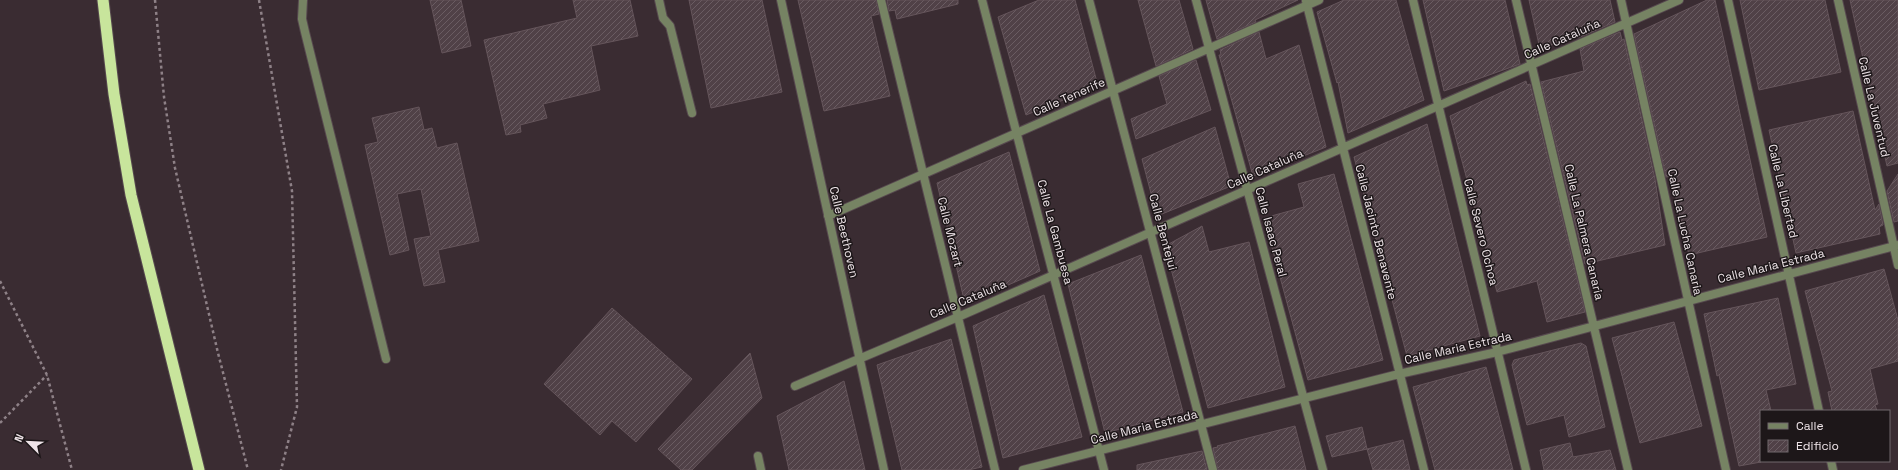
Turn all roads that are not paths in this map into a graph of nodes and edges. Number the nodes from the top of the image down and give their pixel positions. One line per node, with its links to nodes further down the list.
1 (103, 0): 46 (highway)
2 (303, 0): 38 (street)
3 (659, 0): 22 (street)
4 (780, 0): 27 (street, Calle Beethoven)
5 (881, 0): 25 (street, Calle Mozart)
6 (982, 0): 23 (street, Calle La Gambuesa)
7 (1089, 0): 20 (street, Calle Bentejui)
8 (1196, 0): 18 (street, Calle Isaac Peral)
9 (1319, 0): 16 (street, Calle Tenerife)
10 (1413, 0): 21 (street, Calle Severo Ochoa)
11 (1516, 0): 19 (street, Calle La Palmera Canaria)
12 (1621, 0): 17 (street, Calle La Lucha Canaria)
13 (1678, 0): 17 (street, Calle Cataluña)
14 (1728, 0): 31 (street, Calle La Libertad)
15 (1838, 0): 29 (street, Calle La Juventud)
16 (1306, 3): 18 (street, Calle Tenerife); 24 (street, Calle Jacinto Benavente)
17 (1626, 23): 19 (street, Calle Cataluña); 33 (street, Calle La Lucha Canaria)
18 (1209, 48): 20 (street, Calle Tenerife); 26 (street, Calle Isaac Peral)
19 (1531, 65): 21 (street, Calle Cataluña); 35 (street, Calle La Palmera Canaria)
20 (1113, 91): 23 (street, Calle Tenerife); 28 (street, Calle Bentejui)
21 (1438, 106): 24 (street, Calle Cataluña); 36 (street, Calle Severo Ochoa)
22 (692, 113)
23 (1016, 133): 25 (street, Calle Tenerife); 32 (street, Calle La Gambuesa)
24 (1343, 148): 26 (street, Calle Cataluña); 39 (street, Calle Jacinto Benavente)
25 (923, 174): 27 (street, Calle Tenerife); 34 (street, Calle Mozart)
26 (1247, 190): 28 (street, Calle Cataluña); 41 (street, Calle Isaac Peral)
27 (828, 216): 37 (street, Calle Beethoven)
28 (1150, 232): 32 (street, Calle Cataluña); 43 (street, Calle Bentejui)
29 (1896, 246): 30 (street, Calle La Juventud); 31 (street, Calle Maria Estrada)
30 (1898, 265)
31 (1789, 274): 33 (street, Calle Maria Estrada); 42 (street, Calle La Libertad)
32 (1054, 275): 34 (street, Calle Cataluña); 44 (street, Calle La Gambuesa)
33 (1688, 300): 35 (street, Calle Maria Estrada); 57 (street, Calle La Lucha Canaria)
34 (958, 317): 37 (street, Calle Cataluña); 49 (street, Calle Mozart)
35 (1594, 326): 36 (street, Calle Maria Estrada); 56 (street, Calle La Palmera Canaria)
36 (1497, 352): 39 (street, Calle Maria Estrada); 55 (street, Calle Severo Ochoa)
37 (860, 357): 40 (street, Calle Cataluña); 48 (street, Calle Beethoven)
38 (386, 359)
39 (1399, 374): 41 (street, Calle Maria Estrada); 54 (street, Calle Jacinto Benavente)
40 (795, 386)
41 (1304, 399): 43 (street, Calle Maria Estrada); 53 (street, Calle Isaac Peral)
42 (1819, 410)
43 (1201, 425): 44 (street, Calle Maria Estrada); 52 (street, Calle Bentejui)
44 (1099, 450): 50 (street, Calle Maria Estrada); 51 (street, Calle La Gambuesa)
45 (758, 456): 47 (street)
46 (199, 470)
47 (761, 470)
48 (884, 470)
49 (995, 470)
50 (1023, 470)
51 (1104, 470)
52 (1213, 470)
53 (1323, 470)
54 (1424, 470)
55 (1526, 470)
56 (1628, 470)
57 (1726, 470)

